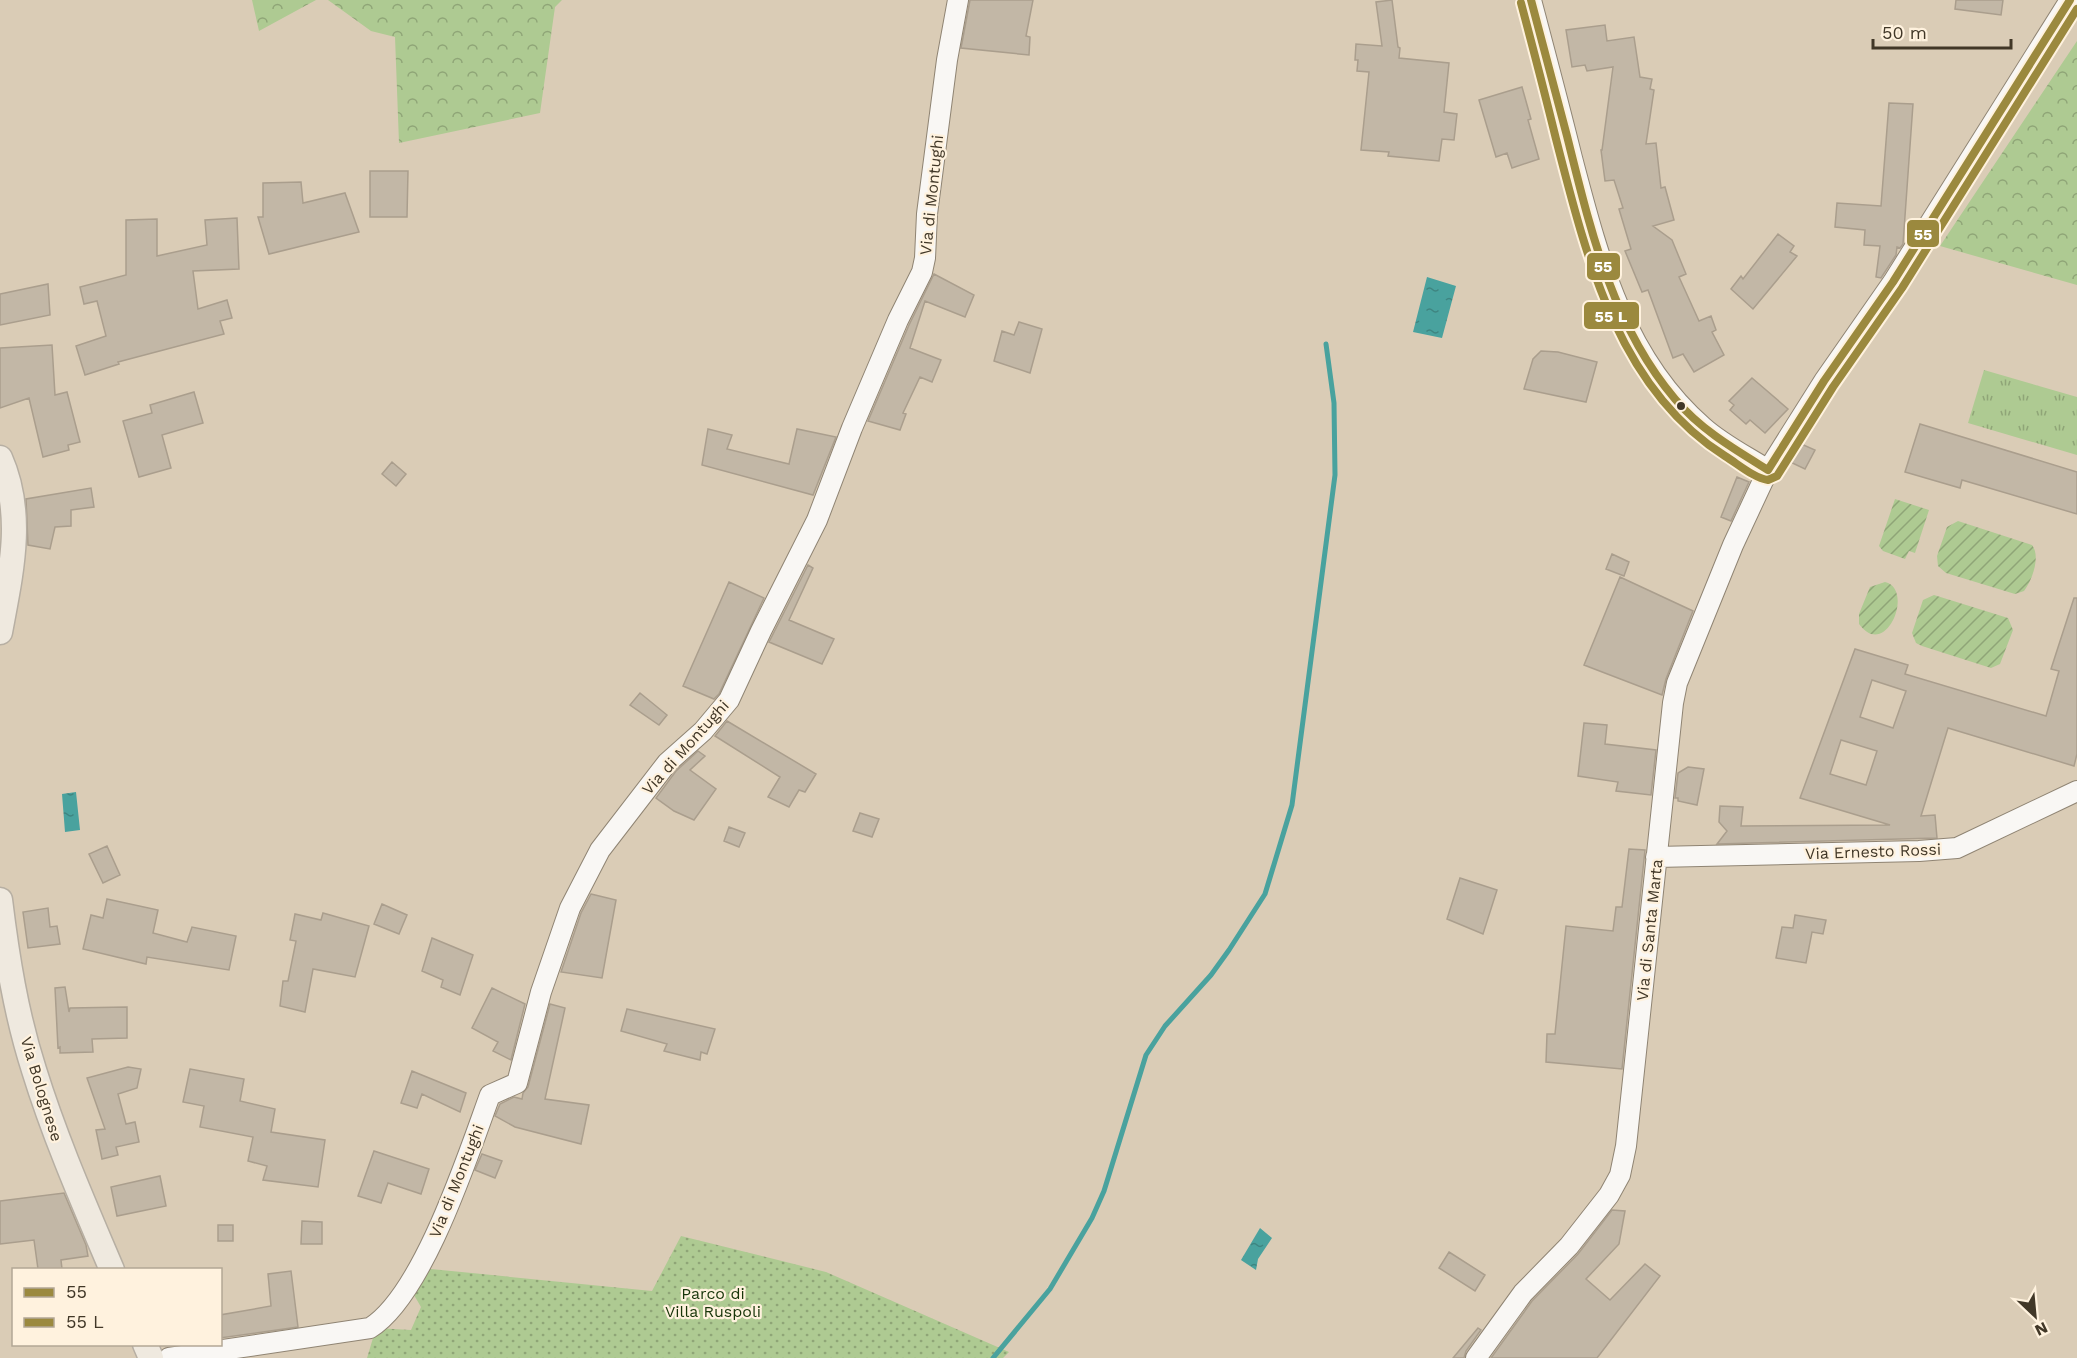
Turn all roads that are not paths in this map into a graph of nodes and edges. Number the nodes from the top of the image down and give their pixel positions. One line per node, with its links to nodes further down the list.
1 (958, 0): 11 (street, Via di Montughi)
2 (1531, 0): 5 (street)
3 (2070, 0): 5 (street, Via di Santa Marta)
4 (0, 458): 6 (main road)
5 (1768, 470): 8 (street, Via di Santa Marta)
6 (0, 632)
7 (2077, 791): 8 (street, Via Ernesto Rossi)
8 (1656, 857): 12 (street, Via di Santa Marta)
9 (0, 900): 10 (main road, Via Bolognese)
10 (112, 1268)
11 (169, 1358)
12 (1476, 1358)

